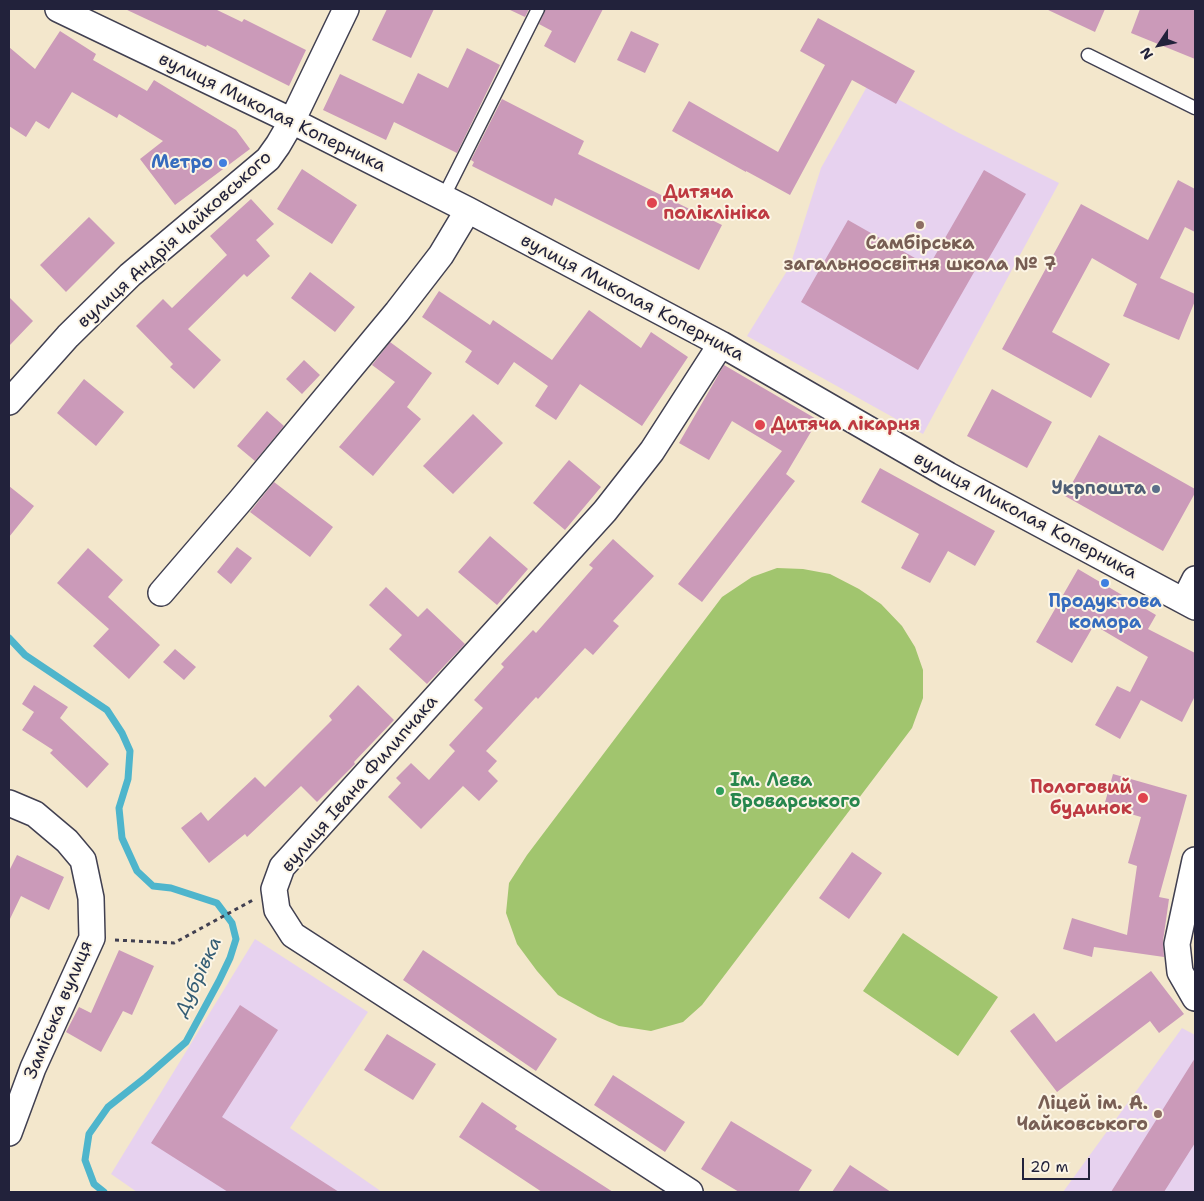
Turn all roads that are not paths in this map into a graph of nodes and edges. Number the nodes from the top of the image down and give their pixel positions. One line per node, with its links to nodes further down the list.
1 (58, 9): 6 (street, вулиця Миколая Коперника)
2 (346, 9): 6 (street, вулиця Андрія Чайковського)
3 (538, 9): 7 (lane)
4 (1088, 55): 5 (lane)
5 (1195, 108)
6 (292, 121): 7 (street, вулиця Миколая Коперника); 10 (street, вулиця Андрія Чайковського)
7 (443, 198): 8 (street, вулиця Миколая Коперника)
8 (468, 210): 9 (street, вулиця Миколая Коперника); 12 (street)
9 (721, 344): 13 (street, вулиця Миколая Коперника); 18 (street, вулиця Івана Филипчака)
10 (9, 402)
11 (1195, 579): 13 (street)
12 (161, 593)
13 (1189, 604)
14 (9, 803): 17 (street, Заміська вулиця)
15 (1195, 860): 16 (street)
16 (1195, 998)
17 (9, 1133)
18 (690, 1192)

